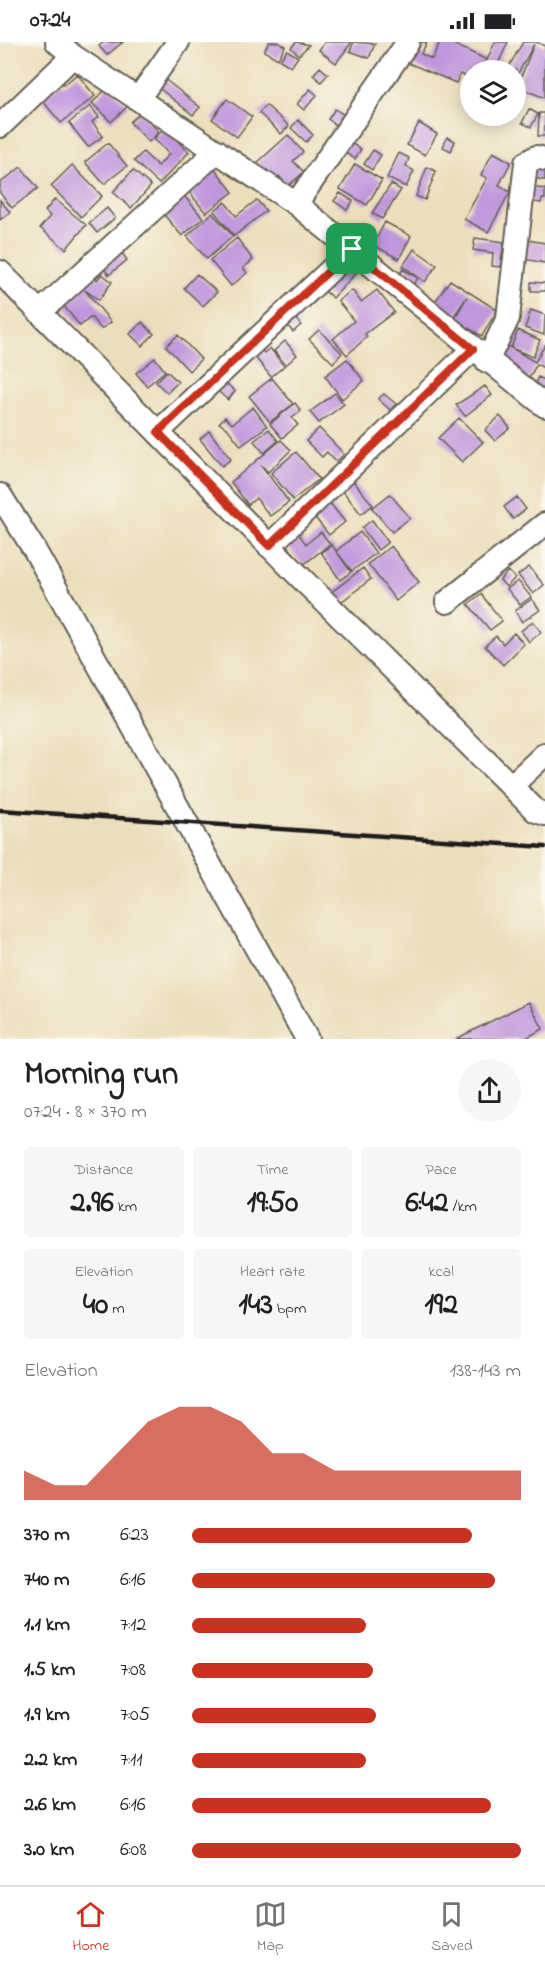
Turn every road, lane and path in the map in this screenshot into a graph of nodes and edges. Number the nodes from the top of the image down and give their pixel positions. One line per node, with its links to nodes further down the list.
1 (177, 42): 4 (street)
2 (408, 42): 8 (street)
3 (65, 49): 4 (street); 5 (street)
4 (138, 99): 6 (street)
5 (0, 126)
6 (217, 151): 8 (street); 11 (street)
7 (545, 159): 12 (street)
8 (297, 204): 9 (street)
9 (352, 249): 12 (street); 14 (street)
10 (0, 272): 11 (street)
11 (40, 312): 14 (street)
12 (480, 355): 13 (street); 17 (street)
13 (545, 406)
14 (158, 432): 17 (street)
15 (0, 495): 22 (street)
16 (545, 524): 18 (street)
17 (269, 546): 20 (street)
18 (447, 602)
19 (545, 754): 20 (street)
20 (511, 786): 21 (street)
21 (545, 814)
22 (307, 1039)

